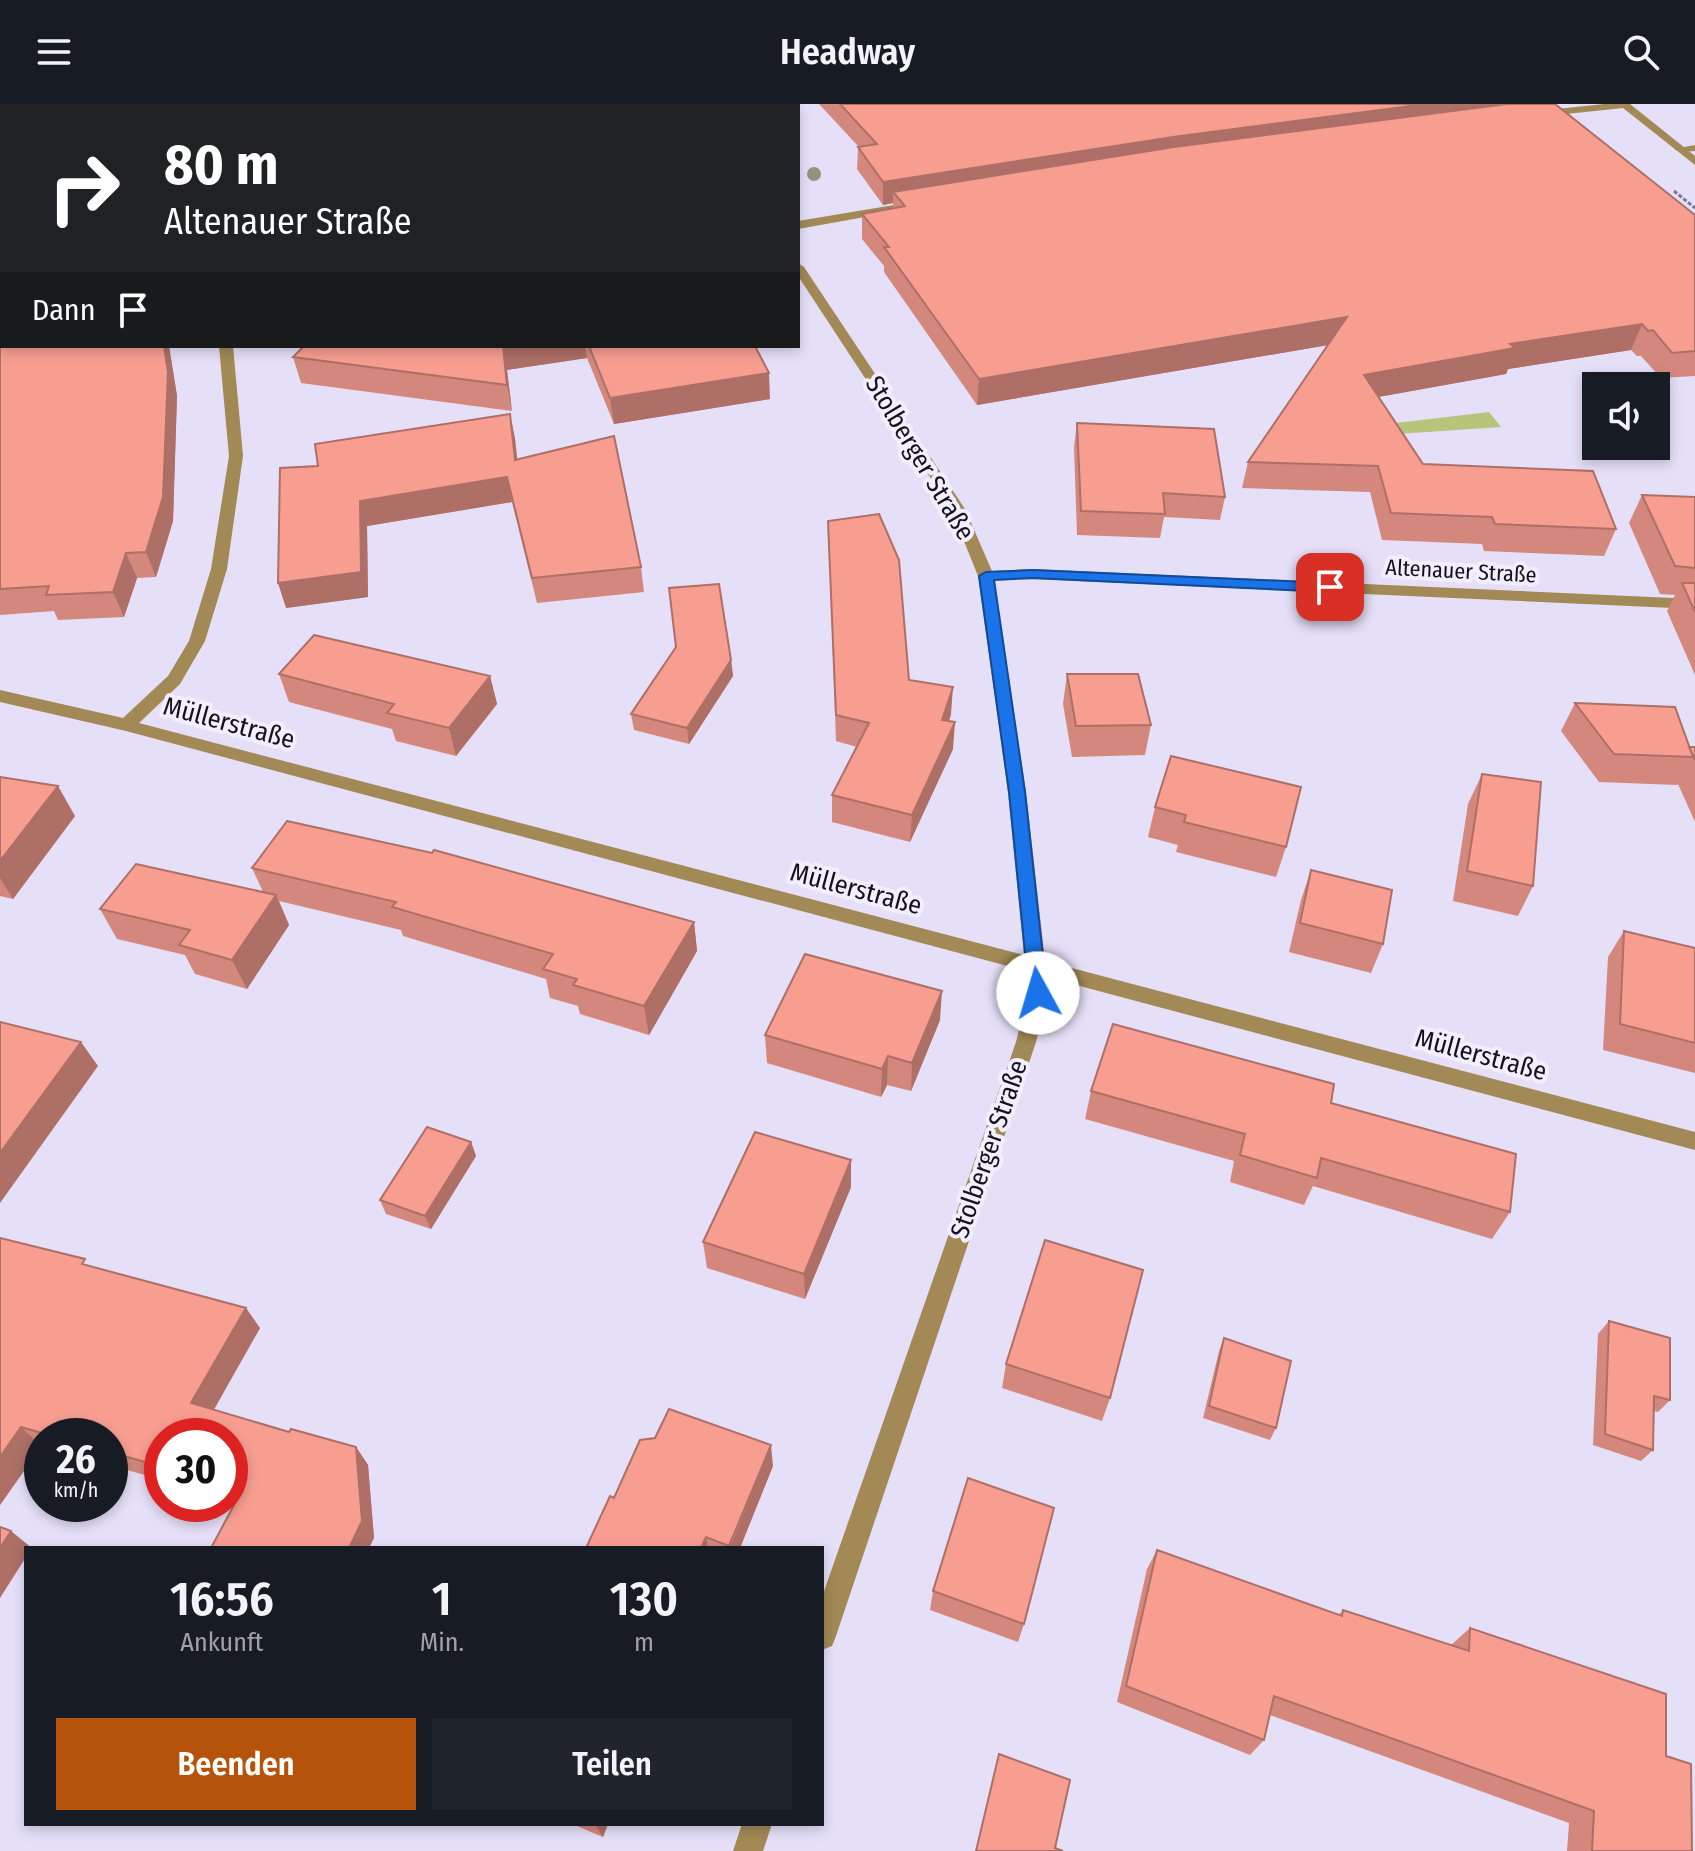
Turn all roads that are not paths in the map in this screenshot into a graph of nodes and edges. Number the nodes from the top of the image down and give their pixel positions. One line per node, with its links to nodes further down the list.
1 (1625, 104): 2 (street); 4 (street)
2 (1518, 117)
3 (1695, 148): 4 (street)
4 (1680, 149): 5 (street)
5 (1695, 162)
6 (918, 205): 7 (street)
7 (800, 225)
8 (800, 270): 10 (street, Stolberger Straße)
9 (226, 348): 13 (street)
10 (986, 576): 11 (street, Altenauer Straße); 14 (street, Stolberger Straße)
11 (1695, 604)
12 (0, 696): 13 (street, Müllerstraße)
13 (126, 725): 14 (street, Müllerstraße)
14 (1035, 967): 15 (street, Müllerstraße); 16 (street, Stolberger Straße)
15 (1695, 1141)
16 (824, 1630)
17 (756, 1826): 18 (street)
18 (748, 1851)

